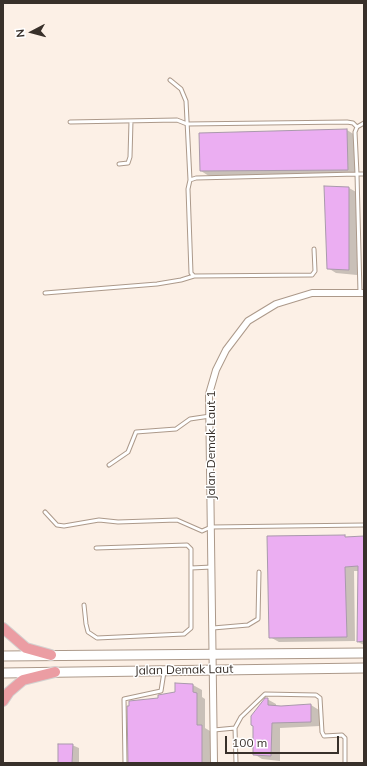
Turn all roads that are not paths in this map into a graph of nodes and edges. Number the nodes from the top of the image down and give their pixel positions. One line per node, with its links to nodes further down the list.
1 (170, 80): 5 (lane)
2 (131, 121): 3 (lane); 5 (lane); 7 (lane)
3 (70, 122)
4 (364, 123): 6 (lane)
5 (187, 124): 6 (lane); 10 (lane)
6 (357, 127): 8 (lane)
7 (119, 164)
8 (357, 174): 9 (lane); 10 (lane); 12 (lane)
9 (364, 174)
10 (190, 180): 13 (lane)
11 (314, 249): 13 (lane)
12 (362, 272): 15 (lane)
13 (194, 276): 14 (lane)
14 (45, 293)
15 (362, 293): 16 (street, Jalan Demak Laut 1)
16 (210, 416): 17 (lane); 20 (street, Jalan Demak Laut 1)
17 (109, 465)
18 (46, 512): 20 (lane)
19 (364, 525): 20 (lane)
20 (211, 527): 22 (street, Jalan Demak Laut 1)
21 (96, 548): 23 (lane)
22 (212, 567): 23 (lane); 27 (street, Jalan Demak Laut 1)
23 (191, 568): 25 (lane)
24 (259, 572): 27 (lane)
25 (84, 605)
26 (3, 628): 30 (main road)
27 (213, 628): 29 (street, Jalan Demak Laut 1)
28 (364, 653): 29 (main road, Jalan Demak Laut)
29 (213, 654): 30 (main road, Jalan Demak Laut); 33 (street, Jalan Demak Laut 1)
30 (51, 655): 31 (main road, Jalan Demak Laut)
31 (3, 656)
32 (364, 668): 33 (main road, Jalan Demak Laut)
33 (213, 670): 34 (main road, Jalan Demak Laut); 39 (street, Jalan Demak Laut 1)
34 (164, 671): 35 (main road, Jalan Demak Laut); 40 (lane)
35 (55, 672): 36 (main road, Jalan Demak Laut); 37 (main road)
36 (3, 673)
37 (3, 701)
38 (235, 728): 39 (lane); 42 (lane); 43 (lane)
39 (214, 730): 41 (street, Jalan Demak Laut 1)
40 (125, 763)
41 (214, 763)
42 (236, 763)
43 (345, 763)

